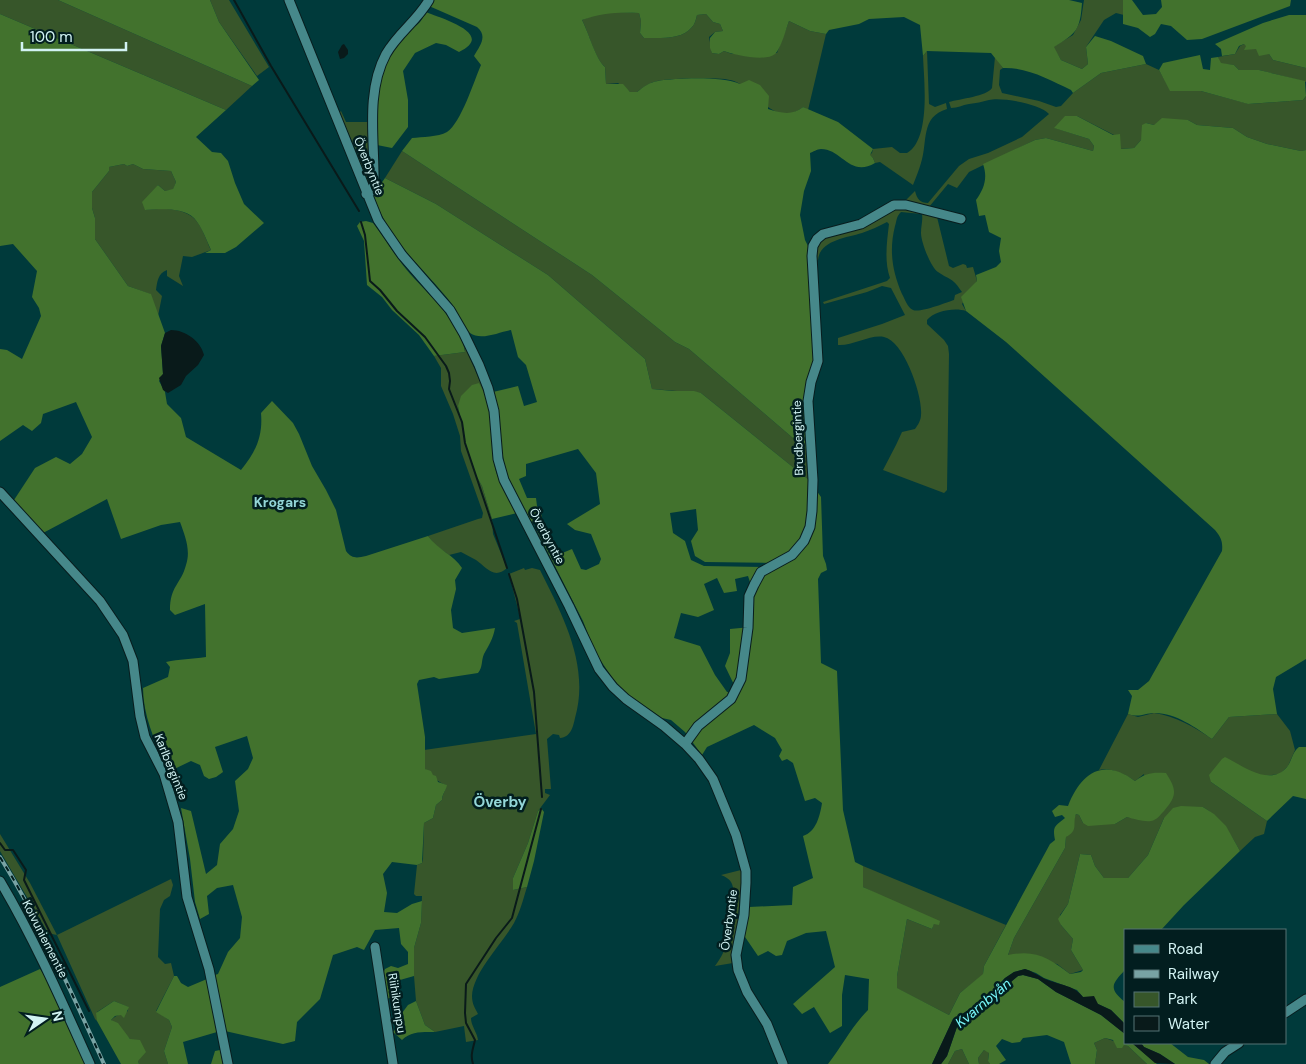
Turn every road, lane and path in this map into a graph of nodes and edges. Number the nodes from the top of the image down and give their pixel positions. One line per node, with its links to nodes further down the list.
1 (289, 0): 3 (street, Överbyntie)
2 (429, 0): 3 (street)
3 (366, 194): 6 (street, Överbyntie)
4 (961, 219): 6 (street, Brudbergintie)
5 (0, 492): 13 (street, Karlbergintie)
6 (685, 744): 15 (street, Överbyntie)
7 (0, 881): 12 (street, Koivuniementie)
8 (375, 946): 14 (street, Riihikumpu)
9 (1306, 999): 10 (street)
10 (1286, 1012)
11 (1237, 1044): 16 (street)
12 (90, 1064)
13 (228, 1064)
14 (393, 1064)
15 (783, 1064)
16 (1215, 1064)

